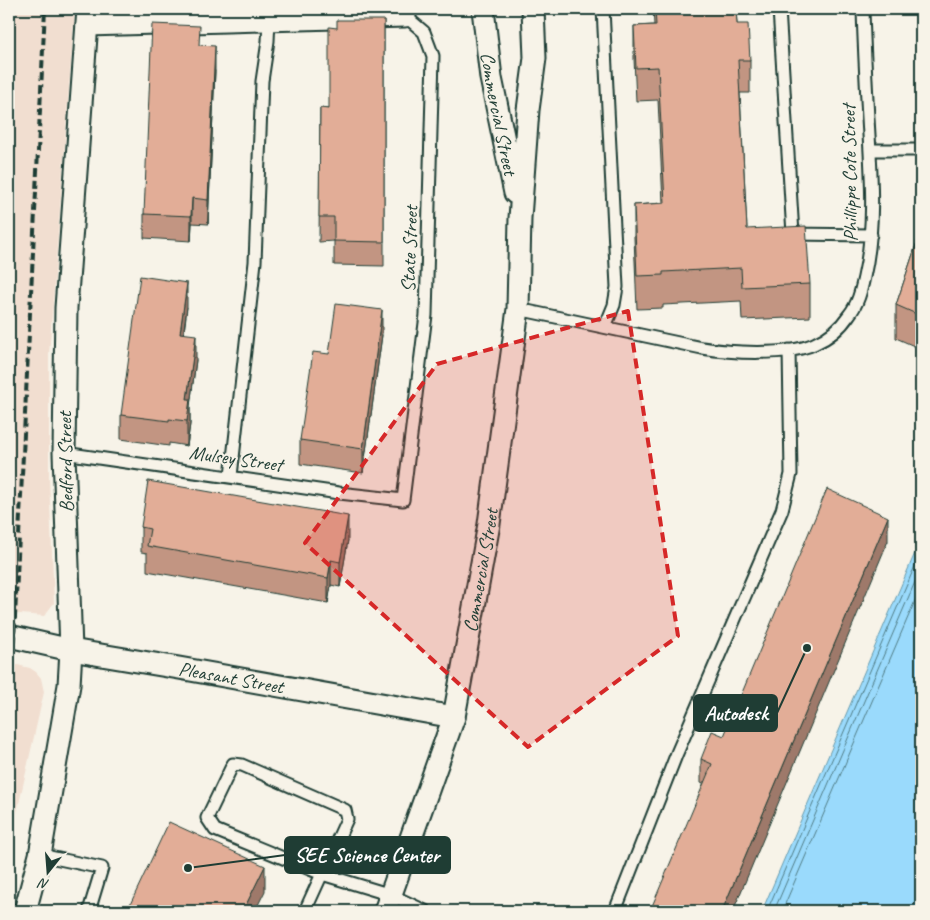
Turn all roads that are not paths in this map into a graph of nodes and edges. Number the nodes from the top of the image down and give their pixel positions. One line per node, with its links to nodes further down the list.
1 (483, 9): 11 (street, Commercial Street)
2 (533, 9): 11 (street, Commercial Street)
3 (603, 9): 14 (lane)
4 (779, 9): 12 (lane)
5 (863, 9): 9 (lane, Phillippe Cote Street)
6 (405, 12): 8 (street); 18 (lane, State Street)
7 (87, 17): 8 (street); 16 (street, Bedford Street)
8 (269, 20): 17 (lane)
9 (870, 150): 10 (lane); 12 (lane, Phillippe Cote Street)
10 (921, 150)
11 (520, 218): 13 (street, Commercial Street)
12 (871, 235): 15 (lane, Phillippe Cote Street)
13 (518, 309): 14 (lane, Phillippe Cote Street); 21 (street, Commercial Street)
14 (605, 327): 15 (lane, Phillippe Cote Street)
15 (789, 350): 29 (lane)
16 (64, 452): 17 (lane, Mulsey Street); 20 (street, Bedford Street)
17 (231, 476): 18 (lane, Mulsey Street)
18 (403, 500)
19 (9, 636): 20 (street, Pleasant Street)
20 (71, 650): 21 (street, Pleasant Street); 22 (street, Bedford Street)
21 (454, 717): 24 (street, Commercial Street)
22 (40, 855): 25 (street, Bedford Street); 26 (lane)
23 (322, 874): 23 (lane); 24 (lane); 27 (lane)
24 (388, 903): 28 (lane)
25 (25, 911)
26 (89, 911)
27 (305, 911)
28 (425, 911)
29 (615, 911)

